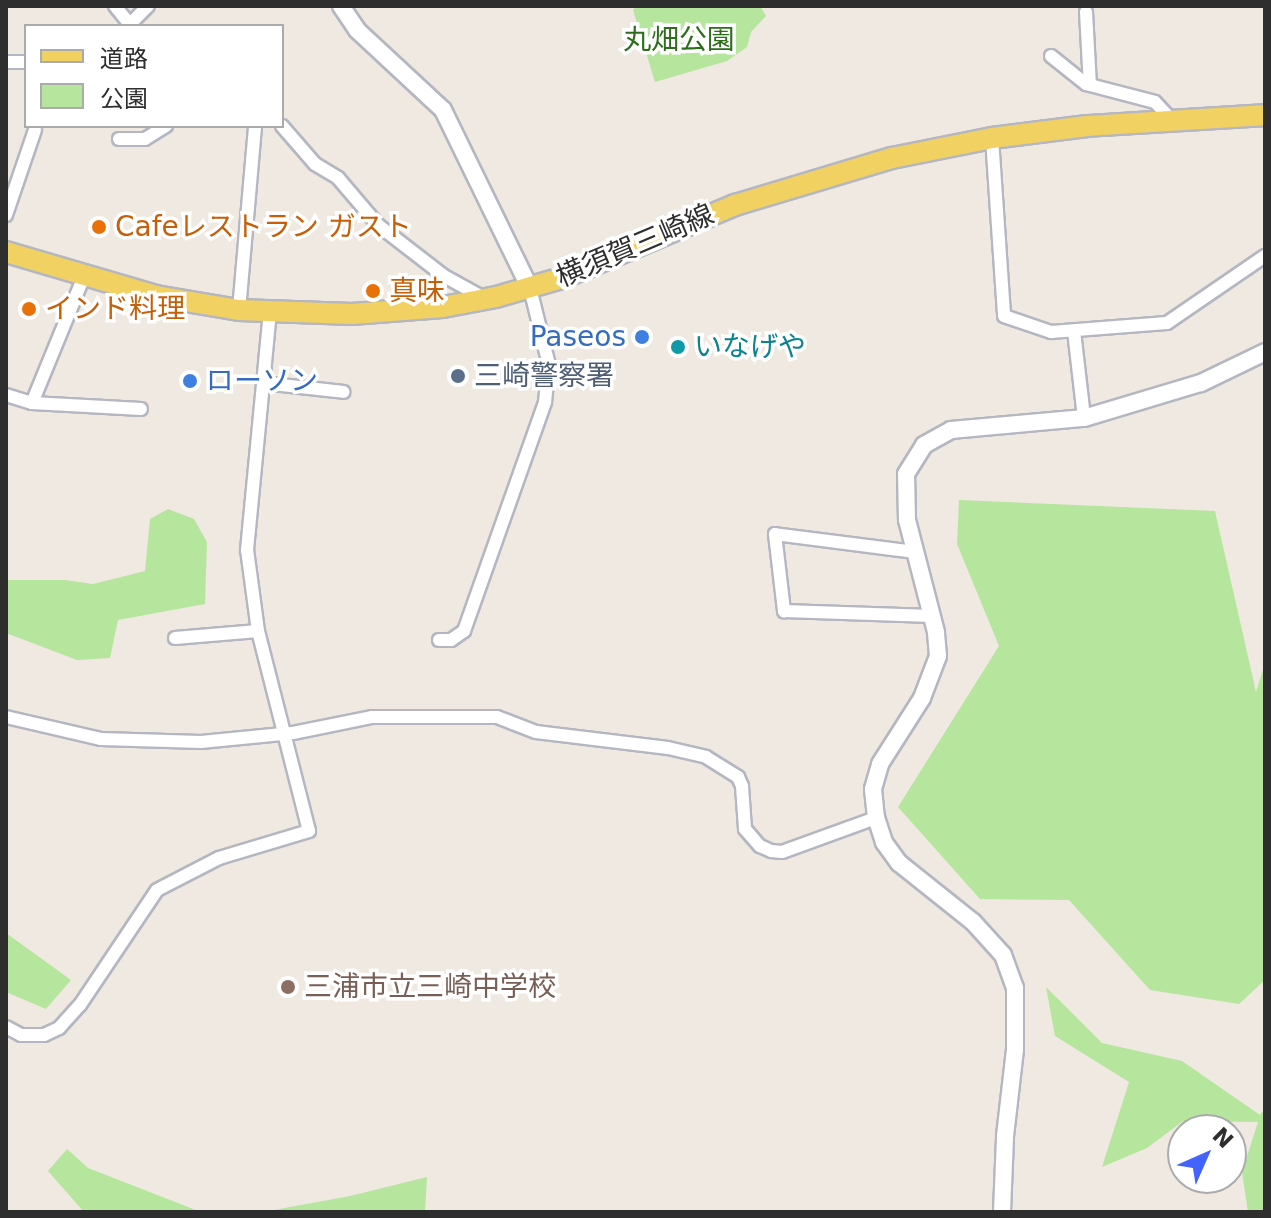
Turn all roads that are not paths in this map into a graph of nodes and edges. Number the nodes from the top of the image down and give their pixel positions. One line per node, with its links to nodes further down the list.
1 (115, 6): 5 (street)
2 (148, 6): 5 (street)
3 (341, 6): 20 (street)
4 (1086, 12): 7 (street)
5 (131, 24)
6 (1051, 56): 7 (street)
7 (1090, 85): 9 (street)
8 (1265, 115): 9 (main road, 横須賀三崎線)
9 (1172, 120): 14 (main road, 横須賀三崎線)
10 (163, 128): 15 (street)
11 (255, 128): 22 (street)
12 (284, 128): 21 (street)
13 (35, 130): 16 (street)
14 (992, 138): 20 (main road, 横須賀三崎線); 24 (street)
15 (119, 139)
16 (6, 215)
17 (6, 252): 19 (main road, 横須賀三崎線)
18 (1265, 256): 24 (street)
19 (84, 276): 22 (main road, 横須賀三崎線); 29 (street)
20 (530, 288): 21 (main road, 横須賀三崎線); 36 (street)
21 (487, 299): 23 (main road, 横須賀三崎線)
22 (239, 310): 23 (main road, 横須賀三崎線)
23 (270, 313): 26 (street)
24 (1074, 331): 31 (street)
25 (1265, 352): 31 (street)
26 (263, 383): 27 (street); 34 (street)
27 (344, 392)
28 (6, 395): 29 (street)
29 (32, 403): 30 (street)
30 (141, 409)
31 (1084, 418): 32 (street)
32 (915, 552): 33 (street); 33 (street)
33 (932, 616): 39 (street)
34 (258, 631): 35 (street); 38 (street)
35 (175, 638)
36 (439, 640)
37 (6, 717): 38 (street)
38 (282, 733): 39 (street); 40 (street)
39 (876, 818): 41 (street)
40 (6, 1027)
41 (1002, 1212)

